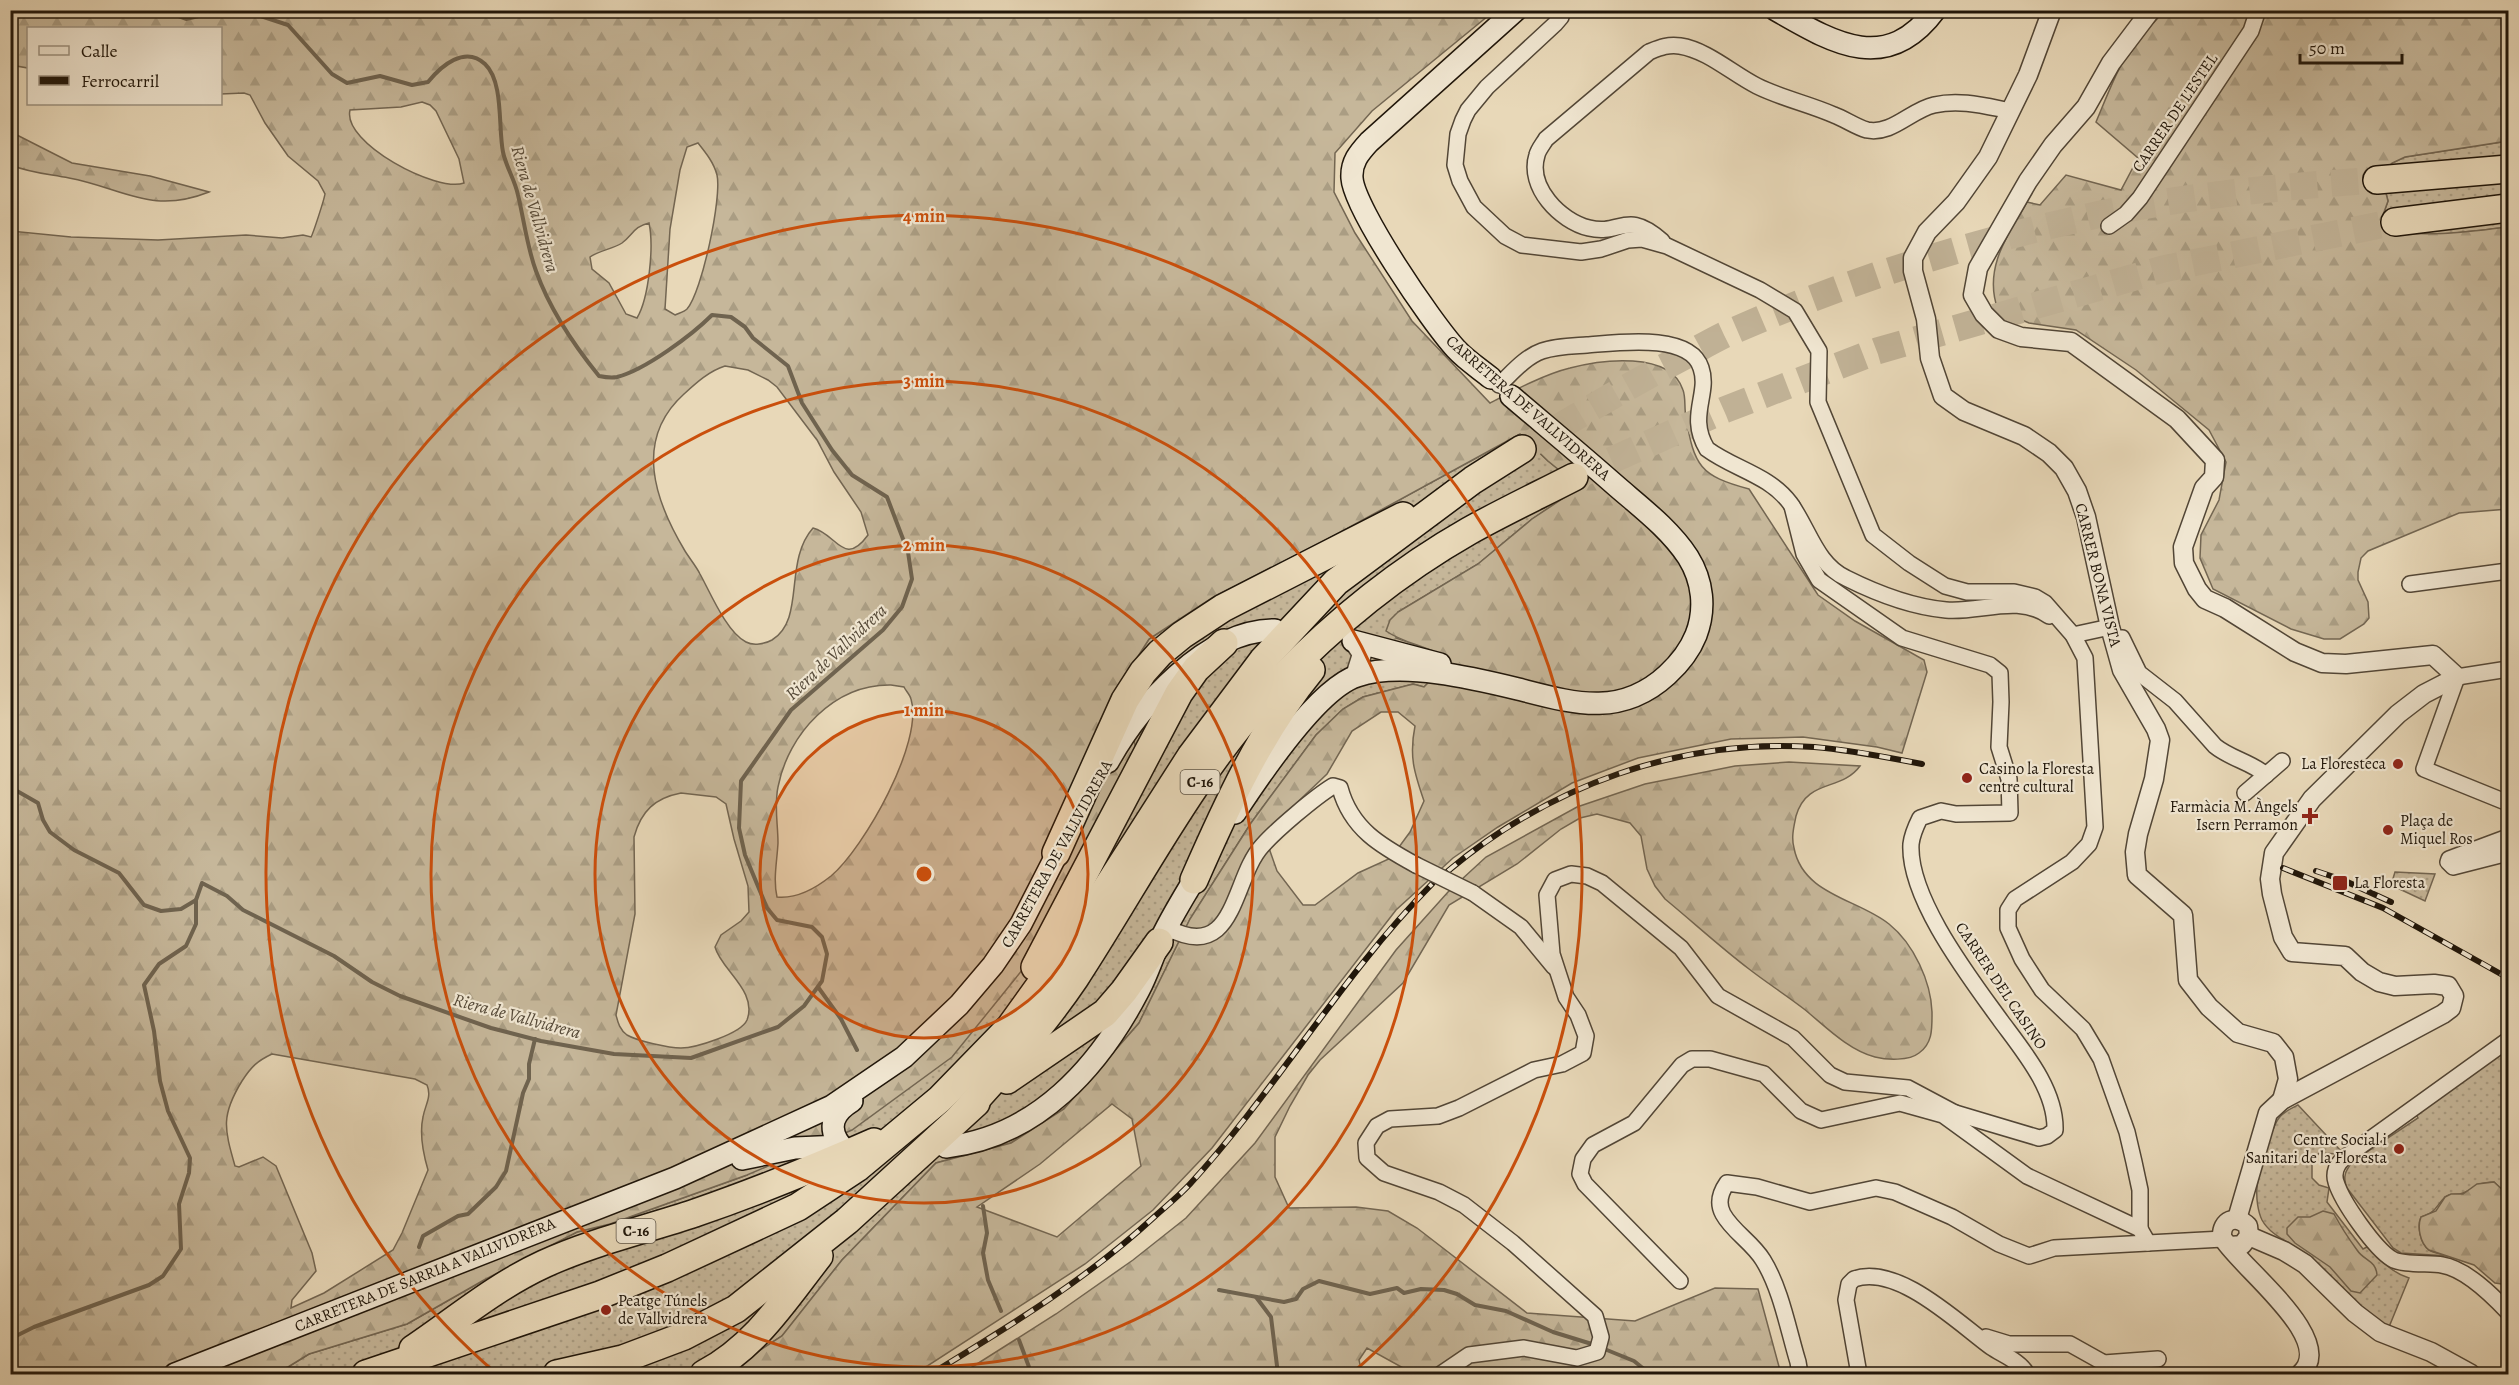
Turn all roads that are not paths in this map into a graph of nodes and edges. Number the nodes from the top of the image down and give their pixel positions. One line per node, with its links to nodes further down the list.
1 (1516, 10): 15 (main road, CARRETERA DE VALLVIDRERA)
2 (1562, 10): 14 (street)
3 (1776, 10): 4 (main road)
4 (1935, 10)
5 (2052, 10): 8 (street, CARRER BONA VISTA)
6 (2151, 10): 30 (street)
7 (2258, 10): 13 (street, CARRER DE L'ESTEL)
8 (2011, 111): 14 (street); 24 (street, CARRER BONA VISTA)
9 (2508, 169): 10 (highway)
10 (2377, 180)
11 (2508, 208): 12 (highway)
12 (2395, 222)
13 (2109, 226)
14 (1667, 246): 25 (street)
15 (1500, 386): 19 (street); 31 (main road, CARRETERA DE VALLVIDRERA)
16 (1522, 449): 18 (highway, C-16)
17 (1574, 477): 20 (highway, C-16)
18 (1473, 480): 37 (highway); 44 (highway, C-16)
19 (1792, 506): 25 (street); 47 (street, CARRER DEL CASINO)
20 (1502, 514): 39 (highway); 46 (highway, C-16)
21 (2508, 572): 22 (street)
22 (2410, 584)
23 (1275, 630): 27 (main road, CARRETERA DE VALLVIDRERA)
24 (2112, 633): 25 (street); 33 (street); 45 (street, CARRER BONA VISTA)
25 (2073, 635): 53 (street)
26 (1353, 641): 29 (street, CARRETERA DE VALLVIDRERA); 31 (main road, CARRETERA DE VALLVIDRERA)
27 (1224, 644): 37 (main road, CARRETERA DE VALLVIDRERA); 44 (highway)
28 (2508, 669): 30 (street)
29 (1355, 676): 31 (main road, CARRETERA DE VALLVIDRERA); 39 (main road, CARRETERA DE VALLVIDRERA)
30 (2457, 677): 35 (street); 45 (street)
31 (1494, 684)
32 (2282, 761): 33 (street)
33 (2266, 774): 34 (street)
34 (2245, 793)
35 (2508, 803)
36 (2508, 837): 38 (street)
37 (1056, 853): 43 (main road, CARRETERA DE VALLVIDRERA)
38 (2508, 853)
39 (1194, 880): 40 (main road, CARRETERA DE VALLVIDRERA)
40 (1164, 935): 41 (street, bridge); 46 (highway); 49 (main road, CARRETERA DE VALLVIDRERA)
41 (1556, 970): 47 (street); 65 (street)
42 (2508, 1040): 58 (street)
43 (878, 1076): 50 (main road, CARRETERA DE VALLVIDRERA); 50 (main road)
44 (940, 1099): 48 (highway, C-16)
45 (2282, 1100): 51 (street)
46 (962, 1114): 52 (highway, C-16)
47 (1949, 1114): 53 (street); 57 (street)
48 (908, 1128): 61 (highway, C-16); 61 (highway, C-16)
49 (946, 1147)
50 (675, 1178): 62 (main road, CARRETERA DE SARRIA A VALLVIDRERA)
51 (2237, 1219): 54 (street); 56 (street)
52 (847, 1221): 63 (highway, C-16); 64 (highway, C-16)
53 (2140, 1229): 55 (street)
54 (2249, 1236): 56 (street); 70 (street)
55 (2148, 1243): 56 (street); 66 (street)
56 (2227, 1243): 69 (street)
57 (1680, 1281)
58 (2506, 1307)
59 (1977, 1335): 60 (street); 67 (street); 68 (street)
60 (2158, 1359)
61 (374, 1372)
62 (175, 1374)
63 (557, 1374)
64 (704, 1374)
65 (1441, 1374)
66 (1800, 1374)
67 (1859, 1374)
68 (2027, 1374)
69 (2300, 1374)
70 (2471, 1374)

